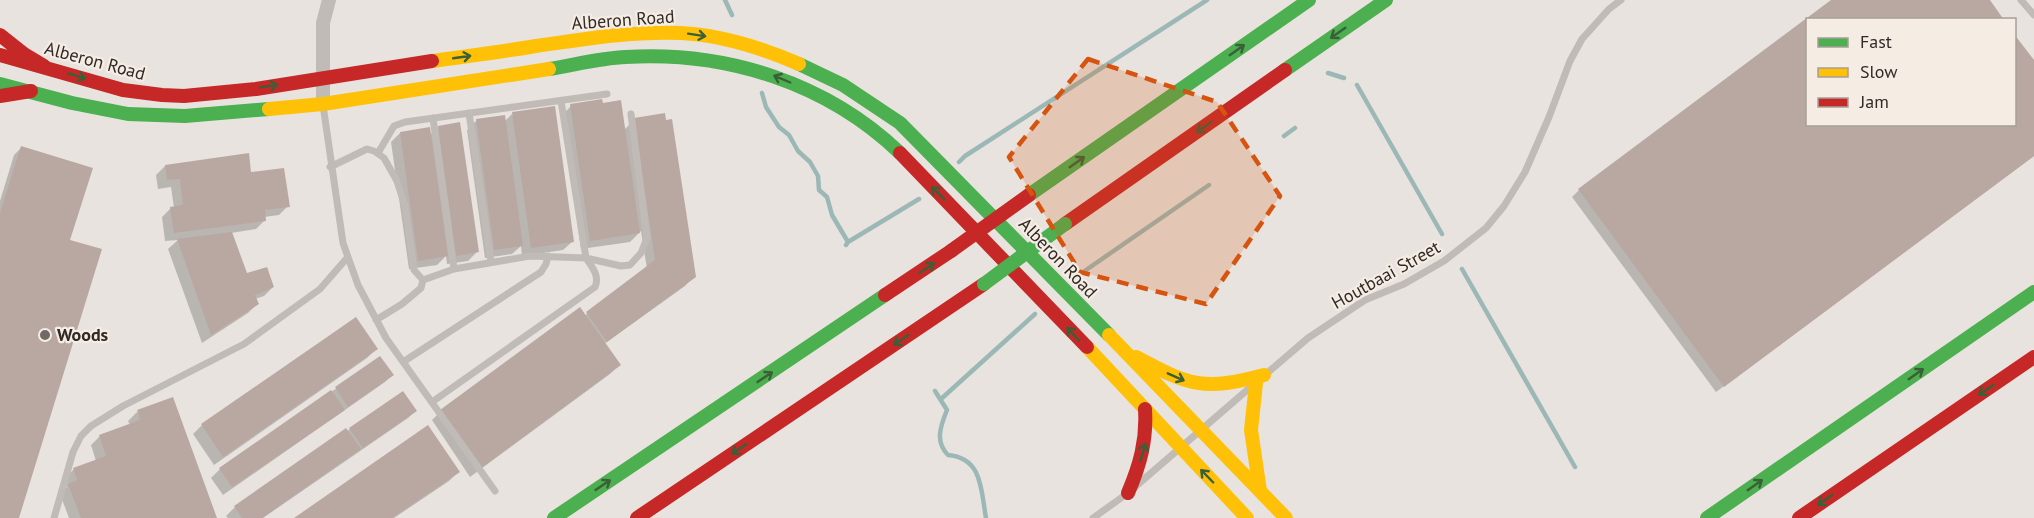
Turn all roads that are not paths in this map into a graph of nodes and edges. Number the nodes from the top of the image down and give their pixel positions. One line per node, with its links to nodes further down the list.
1 (329, 0): 10 (street)
2 (1309, 0): 42 (main road, one-way to 2, bridge)
3 (1386, 0): 43 (main road, one-way to 43, bridge)
4 (1621, 0): 33 (lane, Houtbaai Street)
5 (2020, 0): 6 (lane)
6 (2034, 15)
7 (0, 35): 9 (main road)
8 (0, 55): 9 (main road, Alberon Road)
9 (44, 66): 10 (main road, Alberon Road, one-way to 10)
10 (323, 77): 16 (street); 30 (main road, Alberon Road, one-way to 30)
11 (0, 84): 12 (main road, Alberon Road)
12 (31, 91): 14 (main road); 16 (main road, Alberon Road)
13 (607, 94): 15 (lane)
14 (0, 96)
15 (561, 101): 17 (lane); 24 (lane)
16 (323, 104): 21 (lane); 35 (main road, Alberon Road, one-way to 16)
17 (469, 113): 19 (lane); 25 (lane)
18 (631, 114): 24 (lane)
19 (433, 118): 20 (lane); 26 (lane)
20 (378, 153): 21 (lane); 27 (lane)
21 (330, 167): 23 (lane)
22 (548, 256): 24 (lane); 25 (lane); 32 (lane)
23 (347, 258): 29 (lane); 41 (lane)
24 (586, 258): 34 (lane)
25 (491, 262): 26 (lane)
26 (454, 269): 27 (lane)
27 (423, 280): 29 (lane)
28 (2034, 292): 47 (main road, one-way to 28)
29 (376, 320): 32 (lane)
30 (1123, 351): 33 (main road, one-way to 33); 36 (main road, Alberon Road)
31 (2034, 357): 48 (main road, one-way to 48)
32 (404, 362): 34 (lane)
33 (1260, 379): 36 (lane, Houtbaai Street); 38 (main road)
34 (432, 402): 39 (lane)
35 (1145, 409): 37 (main road, Alberon Road); 40 (main road, one-way to 35)
36 (1201, 429): 37 (lane, Houtbaai Street); 38 (main road, Alberon Road)
37 (1180, 448): 40 (lane, Houtbaai Street); 45 (main road, Alberon Road, one-way to 37)
38 (1260, 491): 46 (main road, Alberon Road)
39 (495, 492)
40 (1128, 493): 44 (lane, Houtbaai Street)
41 (54, 518)
42 (554, 518)
43 (637, 518)
44 (1093, 518)
45 (1247, 518)
46 (1286, 518)
47 (1707, 518)
48 (1799, 518)

